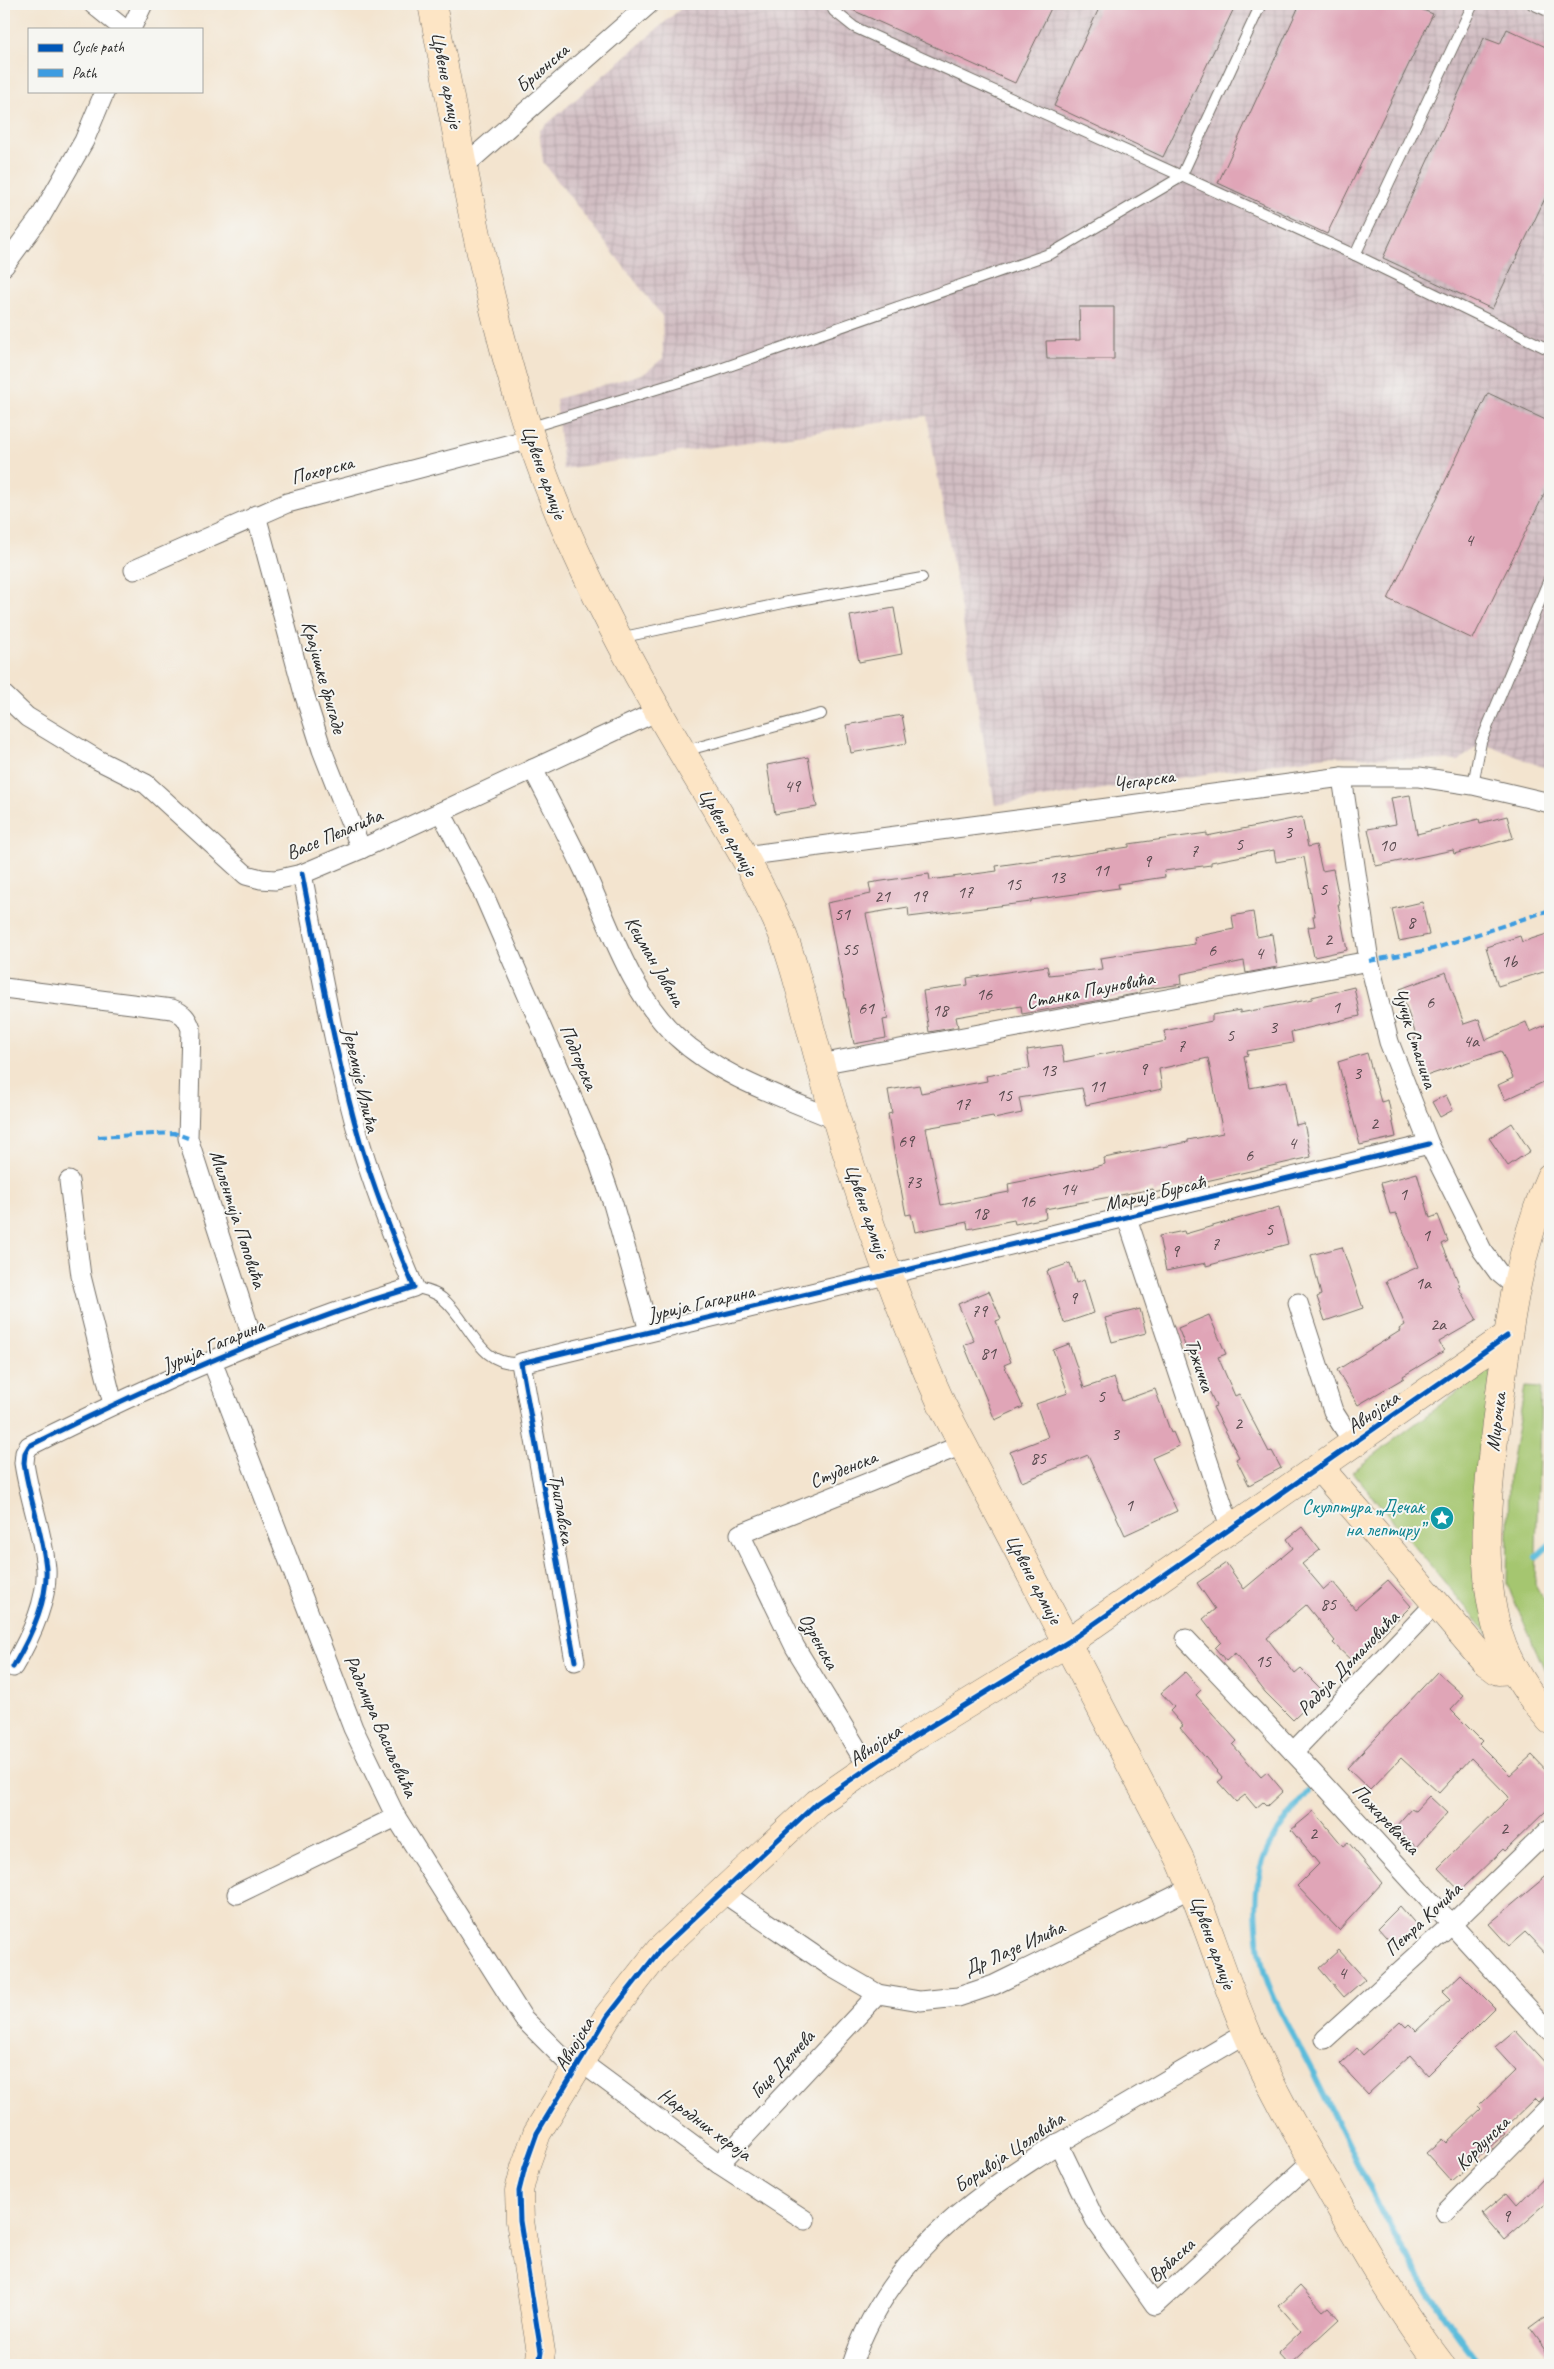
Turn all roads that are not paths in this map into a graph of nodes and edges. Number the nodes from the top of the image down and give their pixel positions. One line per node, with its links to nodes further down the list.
1 (93, 4): 10 (street)
2 (143, 4): 11 (street)
3 (432, 4): 13 (main road, Црвене армије)
4 (649, 4): 13 (street, Брионска)
5 (830, 4): 14 (lane)
6 (1261, 4): 14 (lane)
7 (1473, 4): 15 (lane)
8 (1532, 4): 9 (lane)
9 (1550, 12)
10 (123, 28)
11 (131, 28)
12 (105, 92): 16 (street)
13 (464, 166): 18 (main road, Црвене армије)
14 (1181, 177): 15 (lane); 18 (lane)
15 (1355, 255): 17 (lane)
16 (4, 266)
17 (1550, 350)
18 (529, 433): 19 (street, Похорска); 23 (main road, Црвене армије)
19 (256, 515): 20 (street, Похорска); 33 (street, Крајишке бригаде)
20 (134, 570)
21 (1550, 577): 30 (lane)
22 (922, 578): 23 (lane)
23 (618, 638): 25 (main road, Црвене армије)
24 (4, 696): 35 (street, Васе Пелагића)
25 (658, 711): 27 (main road, Црвене армије); 28 (street, Васе Пелагића)
26 (821, 714): 27 (lane)
27 (682, 752): 34 (main road, Црвене армије)
28 (533, 769): 32 (street, Васе Пелагића); 39 (street, Кецман Јована)
29 (1342, 776): 30 (street, Чегарска); 34 (street, Чегарска); 36 (street, Чучук Станина)
30 (1473, 785): 31 (street, Чегарска)
31 (1550, 803)
32 (441, 812): 33 (street, Васе Пелагића); 48 (street, Подгорска)
33 (361, 849): 35 (street, Васе Пелагића)
34 (744, 856): 38 (main road, Црвене армије)
35 (302, 874): 45 (street, Јеремије Илића)
36 (1369, 961): 38 (street, Станка Пауновића); 40 (street, Чучук Станина)
37 (4, 988): 50 (street, Милентија Поповића)
38 (820, 1064): 39 (main road, Црвене армије)
39 (837, 1120): 44 (main road, Црвене армије)
40 (1429, 1144): 43 (street, Марије Бурсаћ); 46 (street, Чучук Станина)
41 (1550, 1176): 46 (main road, Мирочка)
42 (69, 1181): 53 (street)
43 (1126, 1215): 44 (street, Марије Бурсаћ); 57 (street, Тржичка)
44 (889, 1274): 48 (street, Јурија Гагарина); 55 (main road, Црвене армије)
45 (414, 1287): 50 (street, Јурија Гагарина); 52 (lane, Јурија Гагарина)
46 (1516, 1287): 49 (main road, Мирочка)
47 (1298, 1303): 54 (street)
48 (649, 1331): 52 (street, Јурија Гагарина)
49 (1507, 1336): 54 (main road, Авнојска); 64 (main road, Мирочка)
50 (254, 1343): 51 (street, Јурија Гагарина)
51 (212, 1361): 53 (street, Јурија Гагарина); 68 (street, Радомира Васиљевића)
52 (521, 1363): 62 (street, Триглавска)
53 (113, 1404): 63 (street, Јурија Гагарина)
54 (1354, 1444): 56 (main road, Авнојска)
55 (962, 1445): 58 (street, Студенска); 61 (main road, Црвене армије)
56 (1320, 1468): 57 (main road, Авнојска); 59 (main road)
57 (1231, 1530): 61 (main road, Авнојска)
58 (740, 1534): 67 (street, Озренска)
59 (1435, 1604): 64 (main road); 66 (street, Радоја Домановића)
60 (1186, 1639): 66 (street, Пожаревачка)
61 (1068, 1642): 67 (main road, Авнојска); 70 (main road, Црвене армије)
62 (575, 1661)
63 (13, 1667)
64 (1514, 1670): 65 (main road, Мирочка)
65 (1550, 1720)
66 (1294, 1752): 73 (street, Пожаревачка)
67 (868, 1766): 71 (main road, Авнојска)
68 (396, 1817): 72 (street); 78 (street, Радомира Васиљевића)
69 (1550, 1829): 73 (street, Петра Кочића)
70 (1193, 1887): 74 (street, Др Лазе Илића); 76 (main road, Црвене армије)
71 (722, 1892): 74 (street, Др Лазе Илића); 78 (main road, Авнојска)
72 (237, 1894)
73 (1452, 1924): 75 (street, Пожаревачка); 77 (street, Петра Кочића)
74 (878, 1994): 82 (street, Гоце Делчева)
75 (1550, 2032)
76 (1247, 2033): 80 (street, Боривоја Цоловића); 81 (main road, Црвене армије)
77 (1325, 2039)
78 (579, 2066): 82 (street, Народних хероја); 86 (main road, Авнојска)
79 (1550, 2106): 83 (street, Кордунска)
80 (1058, 2144): 81 (street, Врбаска); 87 (street, Боривоја Цоловића)
81 (1313, 2161): 85 (main road, Црвене армије)
82 (719, 2164): 84 (street, Народних хероја)
83 (1445, 2212)
84 (805, 2220)
85 (1435, 2363)
86 (540, 2365)
87 (852, 2365)

